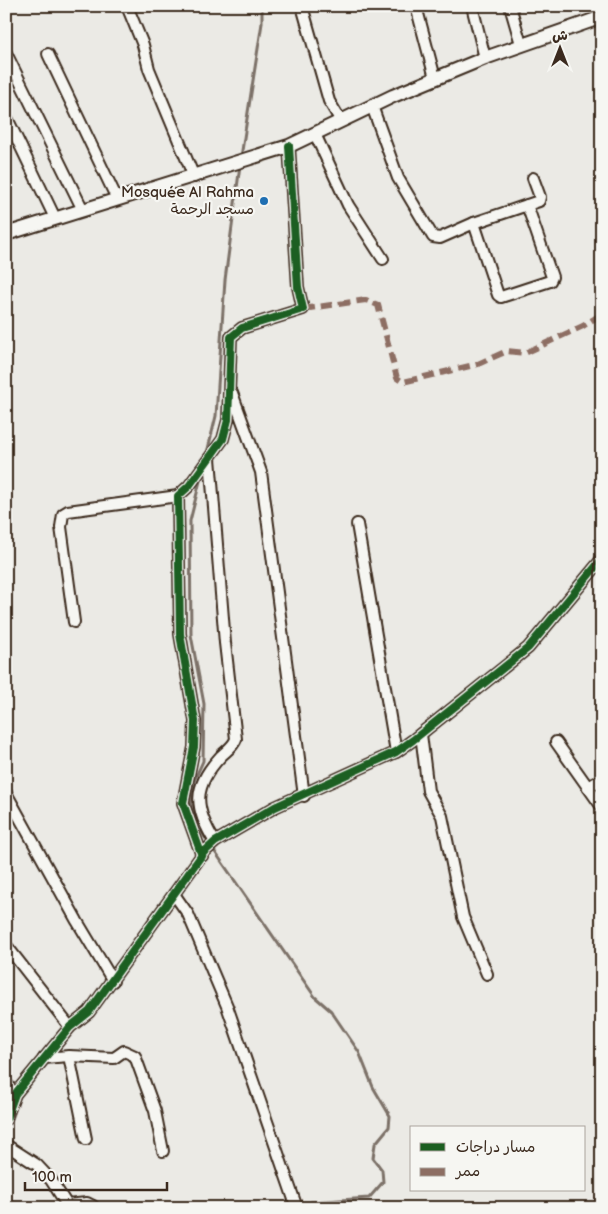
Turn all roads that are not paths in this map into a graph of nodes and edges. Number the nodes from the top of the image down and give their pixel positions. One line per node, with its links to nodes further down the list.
1 (127, 6): 17 (street)
2 (302, 6): 14 (street)
3 (416, 6): 11 (street)
4 (472, 6): 10 (street)
5 (510, 6): 7 (street)
6 (602, 17): 7 (street)
7 (521, 44): 10 (street)
8 (6, 54): 21 (street)
9 (48, 54): 19 (street)
10 (485, 58): 11 (street)
11 (435, 78): 12 (street)
12 (372, 106): 14 (street); 23 (street)
13 (6, 116): 22 (street)
14 (341, 121): 15 (street)
15 (315, 134): 16 (street); 25 (street)
16 (289, 146): 17 (street); 26 (street)
17 (194, 177): 19 (street)
18 (533, 178): 20 (street)
19 (117, 199): 21 (street)
20 (527, 205): 23 (street); 23 (street)
21 (83, 210): 22 (street)
22 (55, 218): 24 (street)
23 (474, 222)
24 (7, 233)
25 (383, 259)
26 (230, 387): 27 (street); 38 (street)
27 (210, 458): 28 (street); 40 (street)
28 (178, 496): 31 (street); 41 (street)
29 (357, 524): 34 (street)
30 (602, 559): 32 (street)
31 (74, 622)
32 (421, 734): 34 (street); 44 (street)
33 (556, 742): 36 (street)
34 (396, 752): 38 (street)
35 (602, 779): 36 (street)
36 (588, 788): 39 (street)
37 (6, 792): 45 (street)
38 (304, 796): 40 (street)
39 (602, 807)
40 (214, 843): 41 (street)
41 (203, 854): 42 (street)
42 (174, 894): 45 (street); 56 (street)
43 (6, 945): 46 (street)
44 (487, 974)
45 (113, 981): 46 (street)
46 (70, 1027): 48 (street)
47 (69, 1056): 48 (street); 52 (street); 54 (street)
48 (44, 1058): 50 (street)
49 (6, 1083): 50 (street)
50 (15, 1094): 51 (street)
51 (6, 1119)
52 (86, 1139)
53 (6, 1145): 55 (street)
54 (163, 1151)
55 (94, 1206)
56 (297, 1208)

